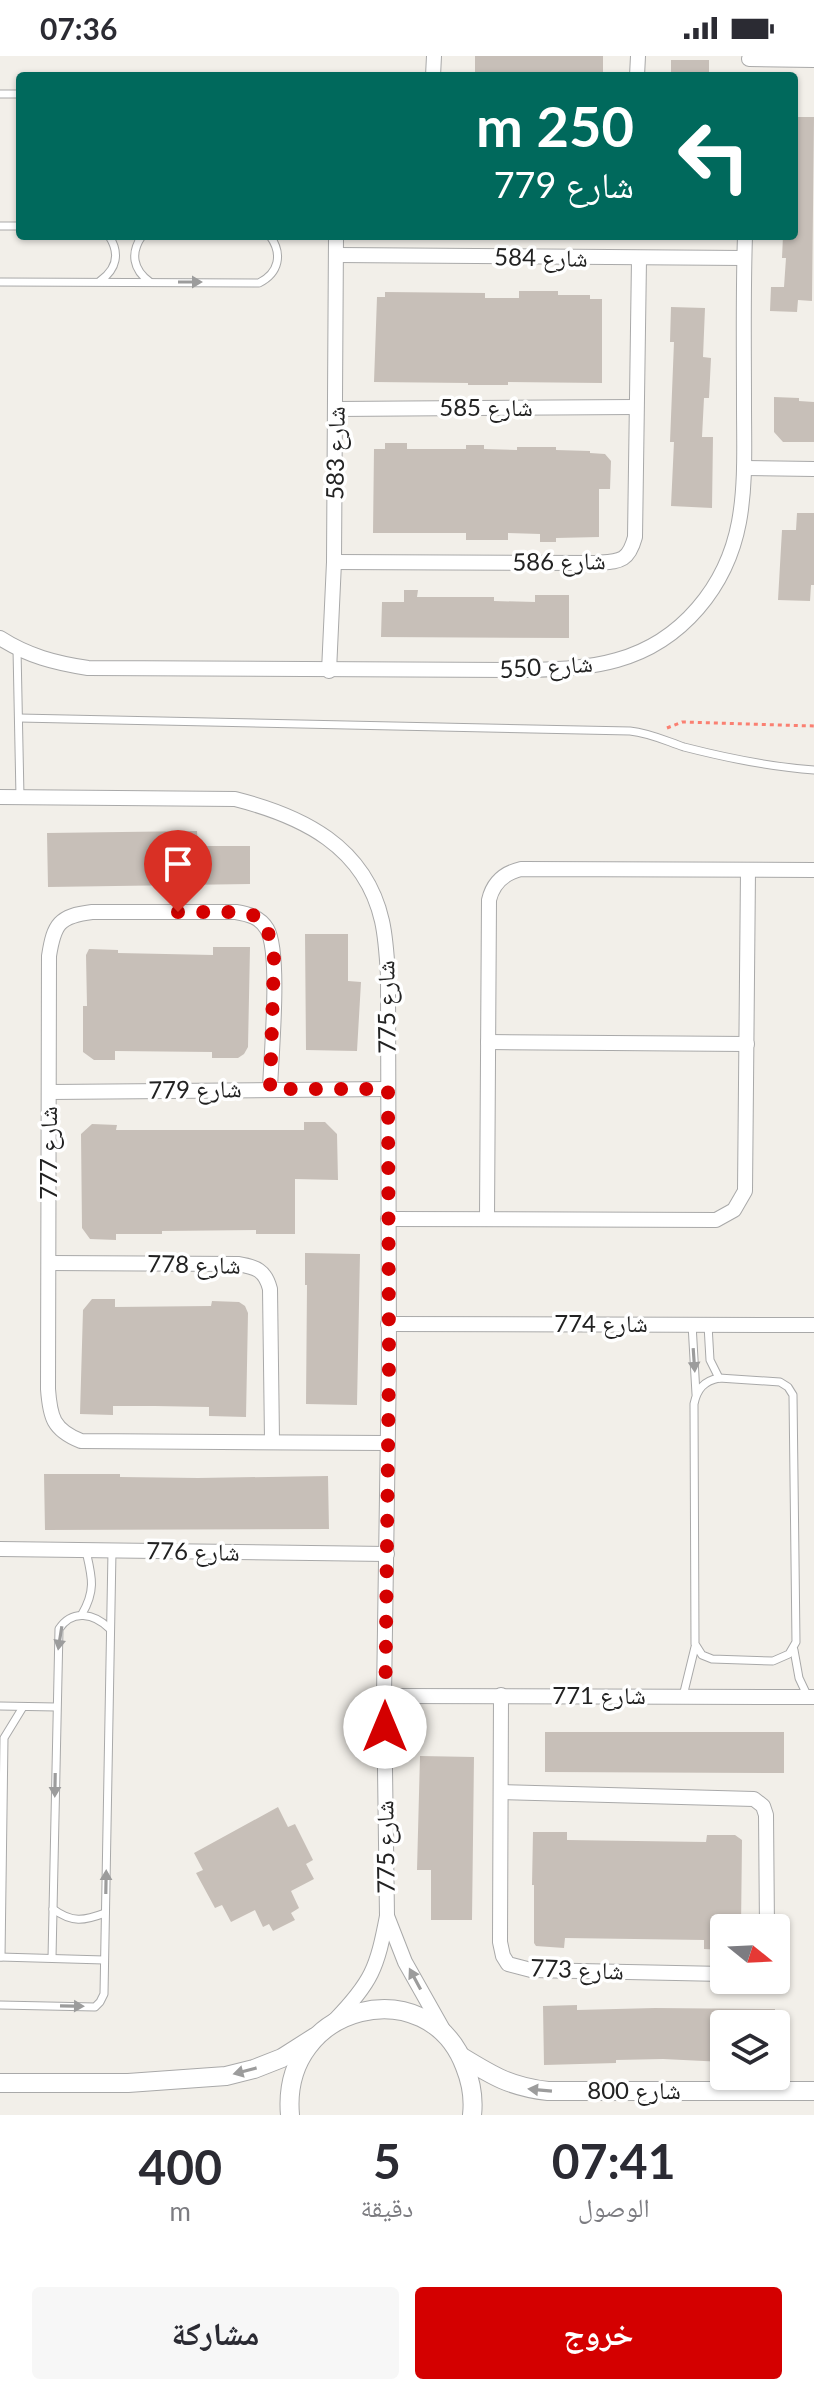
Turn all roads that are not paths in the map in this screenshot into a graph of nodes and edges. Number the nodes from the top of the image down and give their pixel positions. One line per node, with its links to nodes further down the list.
1 (749, 57): 2 (street)
2 (814, 60)
3 (111, 240): 12 (lane)
4 (139, 240): 13 (lane)
5 (272, 240): 13 (lane, one-way to 5)
6 (336, 240): 8 (street, شارع 583)
7 (745, 240): 9 (street, شارع 550)
8 (337, 255): 10 (street, شارع 584); 15 (street, شارع 583)
9 (744, 258): 10 (street, شارع 584); 16 (street, شارع 550)
10 (639, 259): 14 (street, شارع 586)
11 (0, 282): 12 (lane)
12 (98, 282): 13 (lane)
13 (151, 282)
14 (636, 407): 15 (street, شارع 585); 18 (street, شارع 586)
15 (336, 409): 18 (street, شارع 583)
16 (744, 468): 17 (street); 21 (street, شارع 550)
17 (814, 469)
18 (334, 562): 21 (street, شارع 583)
19 (0, 638): 20 (street, شارع 550)
20 (17, 649): 21 (street, شارع 550); 22 (lane)
21 (329, 671)
22 (19, 718): 23 (lane); 25 (lane)
23 (814, 770)
24 (0, 797): 25 (street, شارع 775)
25 (20, 797): 31 (street, شارع 775)
26 (748, 870): 27 (street); 28 (street); 29 (street)
27 (814, 870)
28 (488, 1042): 29 (street); 34 (street)
29 (747, 1044): 34 (street)
30 (270, 1089): 31 (street, شارع 779); 32 (street, شارع 779); 32 (street, شارع 777)
31 (388, 1089): 33 (street, شارع 775)
32 (50, 1092): 35 (street, شارع 777)
33 (388, 1219): 34 (street); 36 (street, شارع 775)
34 (487, 1219)
35 (49, 1263): 42 (street, شارع 777); 42 (street, شارع 778)
36 (388, 1324): 37 (street, شارع 774); 43 (street, شارع 775)
37 (692, 1324): 38 (street, شارع 774); 41 (lane, one-way to 41)
38 (708, 1325): 39 (street, شارع 774); 40 (lane)
39 (814, 1325)
40 (719, 1378): 41 (lane); 51 (lane)
41 (696, 1395): 50 (lane)
42 (272, 1440): 43 (street, شارع 777)
43 (386, 1443): 47 (street, شارع 775)
44 (0, 1549): 45 (street, شارع 776)
45 (86, 1551): 46 (street, شارع 776); 48 (lane)
46 (112, 1551): 47 (street, شارع 776); 49 (lane)
47 (387, 1554): 53 (street, شارع 775)
48 (82, 1614): 49 (lane); 58 (lane, one-way to 58)
49 (110, 1629): 63 (lane, one-way to 49)
50 (695, 1644): 51 (lane); 54 (lane)
51 (794, 1649): 55 (lane)
52 (501, 1695): 53 (street, شارع 771); 54 (street, شارع 771); 61 (street, شارع 773)
53 (384, 1696): 65 (street, شارع 775)
54 (683, 1696): 55 (street, شارع 771)
55 (811, 1697)
56 (0, 1706): 57 (lane)
57 (23, 1707): 58 (lane); 59 (lane)
58 (56, 1707): 62 (lane, one-way to 62)
59 (2, 1735): 60 (lane)
60 (2, 1770): 66 (lane)
61 (502, 1792): 64 (street); 69 (street, شارع 773)
62 (53, 1909): 63 (lane); 67 (lane)
63 (105, 1913): 68 (lane)
64 (767, 1914)
65 (387, 1916): 71 (street, شارع 775); 73 (street, شارع 775, one-way to 65)
66 (0, 1957): 67 (lane)
67 (52, 1958): 68 (lane)
68 (104, 1960): 70 (lane, one-way to 68)
69 (710, 1974)
70 (0, 2005)
71 (331, 2024): 72 (street); 73 (street)
72 (315, 2037): 75 (street, one-way to 75); 77 (street)
73 (449, 2039): 74 (street)
74 (462, 2057): 76 (street, شارع 800, one-way to 74); 78 (street)
75 (0, 2083)
76 (814, 2091)
77 (290, 2115)
78 (472, 2115)

